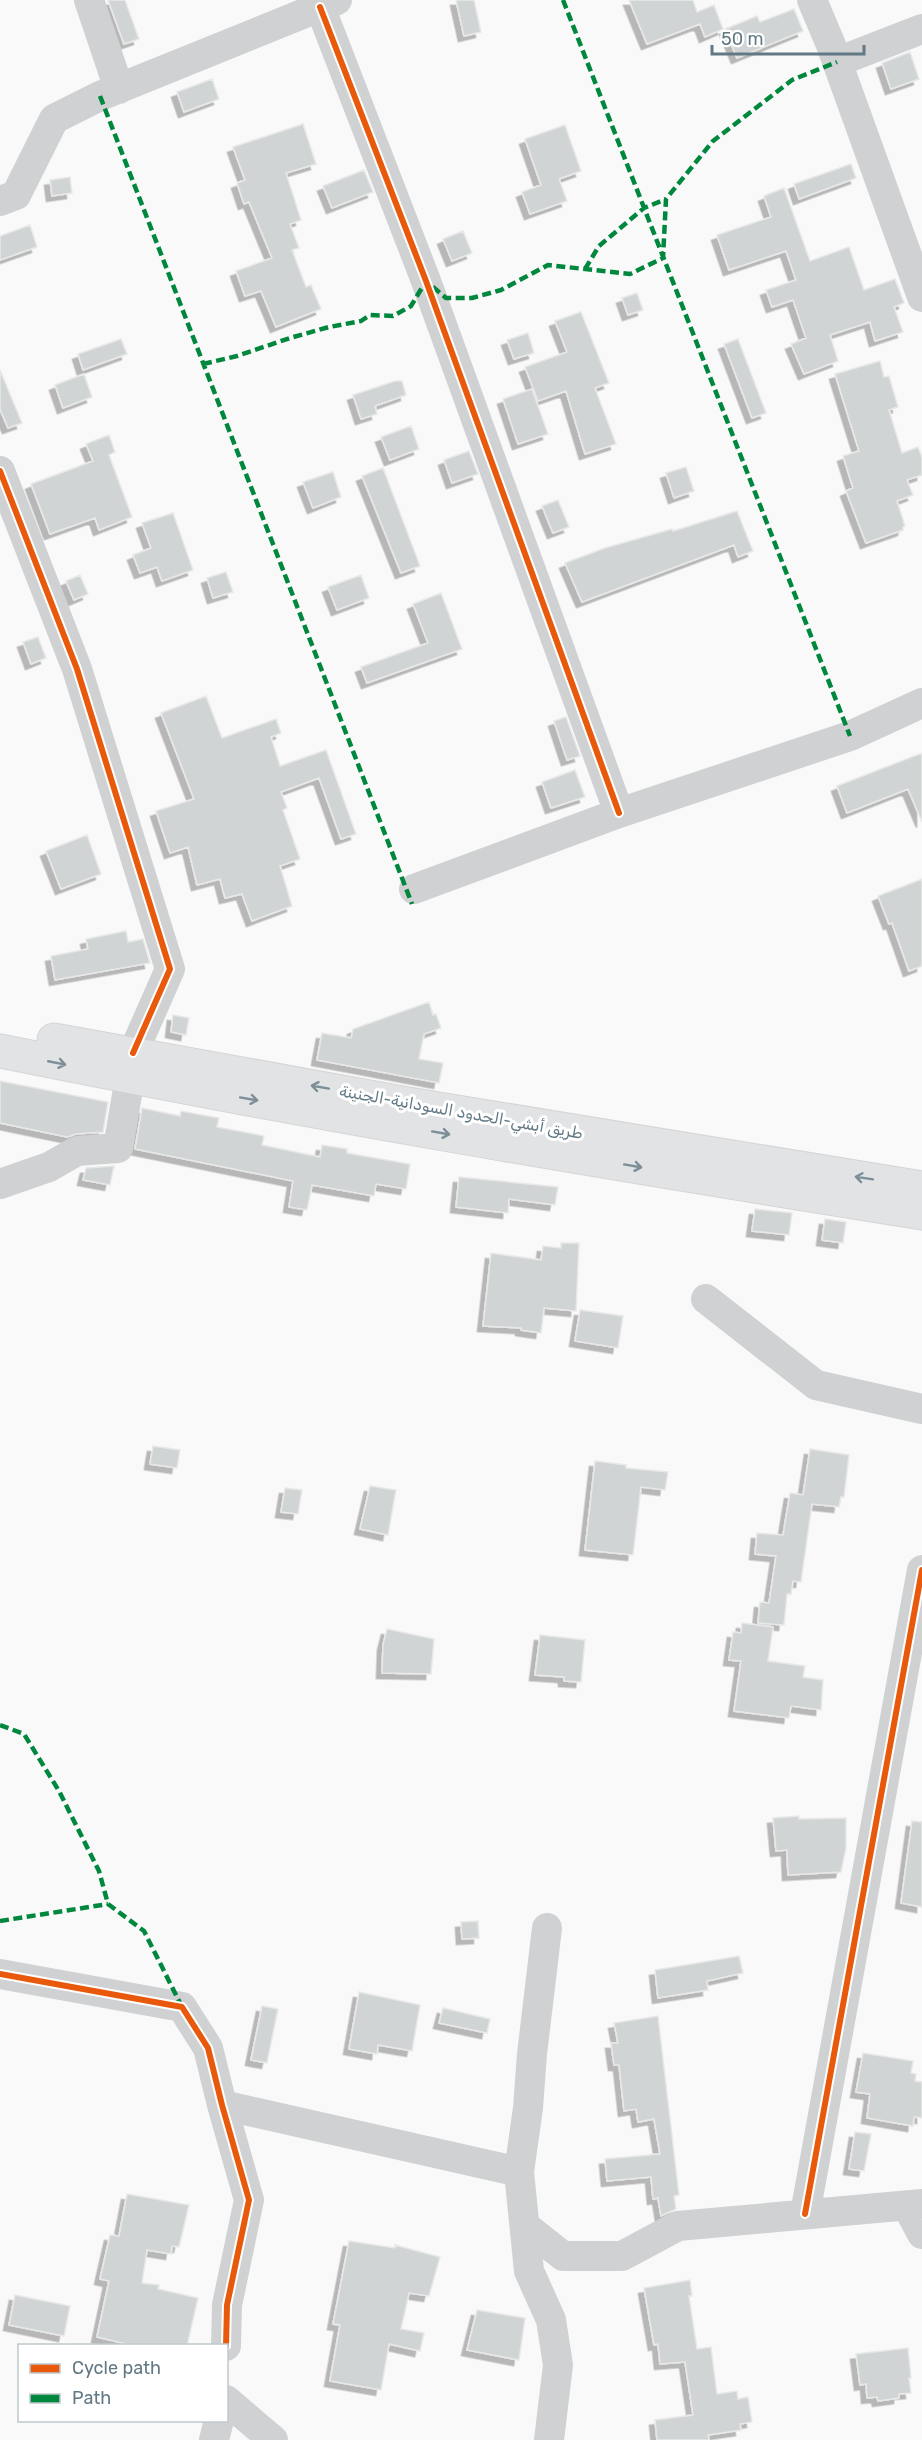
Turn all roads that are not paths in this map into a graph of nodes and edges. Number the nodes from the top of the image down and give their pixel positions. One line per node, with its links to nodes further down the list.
1 (88, 0): 6 (street)
2 (813, 0): 5 (street)
3 (329, 4): 6 (street); 11 (street)
4 (922, 29): 5 (street)
5 (837, 63): 8 (street)
6 (119, 89): 7 (street)
7 (0, 201)
8 (922, 297)
9 (0, 471): 15 (street)
10 (922, 703): 11 (street)
11 (619, 813): 12 (street)
12 (414, 889)
13 (0, 1031): 15 (highway, طريق أبشي-الحدود السودانية-الجنينة)
14 (0, 1051): 15 (highway, one-way to 15)
15 (132, 1065): 16 (street); 17 (highway, طريق أبشي-الحدود السودانية-الجنينة, one-way to 15); 18 (highway, one-way to 18)
16 (0, 1184)
17 (922, 1188)
18 (922, 1213)
19 (706, 1299): 20 (street)
20 (922, 1409)
21 (922, 1570): 27 (street)
22 (547, 1928): 25 (street)
23 (0, 1974): 24 (street)
24 (222, 2105): 25 (street); 30 (street)
25 (519, 2172): 28 (street)
26 (915, 2205): 27 (street); 29 (street)
27 (805, 2214): 28 (street)
28 (525, 2226): 35 (street)
29 (922, 2234)
30 (226, 2344)
31 (228, 2402): 34 (street)
32 (219, 2422): 33 (street)
33 (214, 2440)
34 (273, 2440)
35 (549, 2440)

